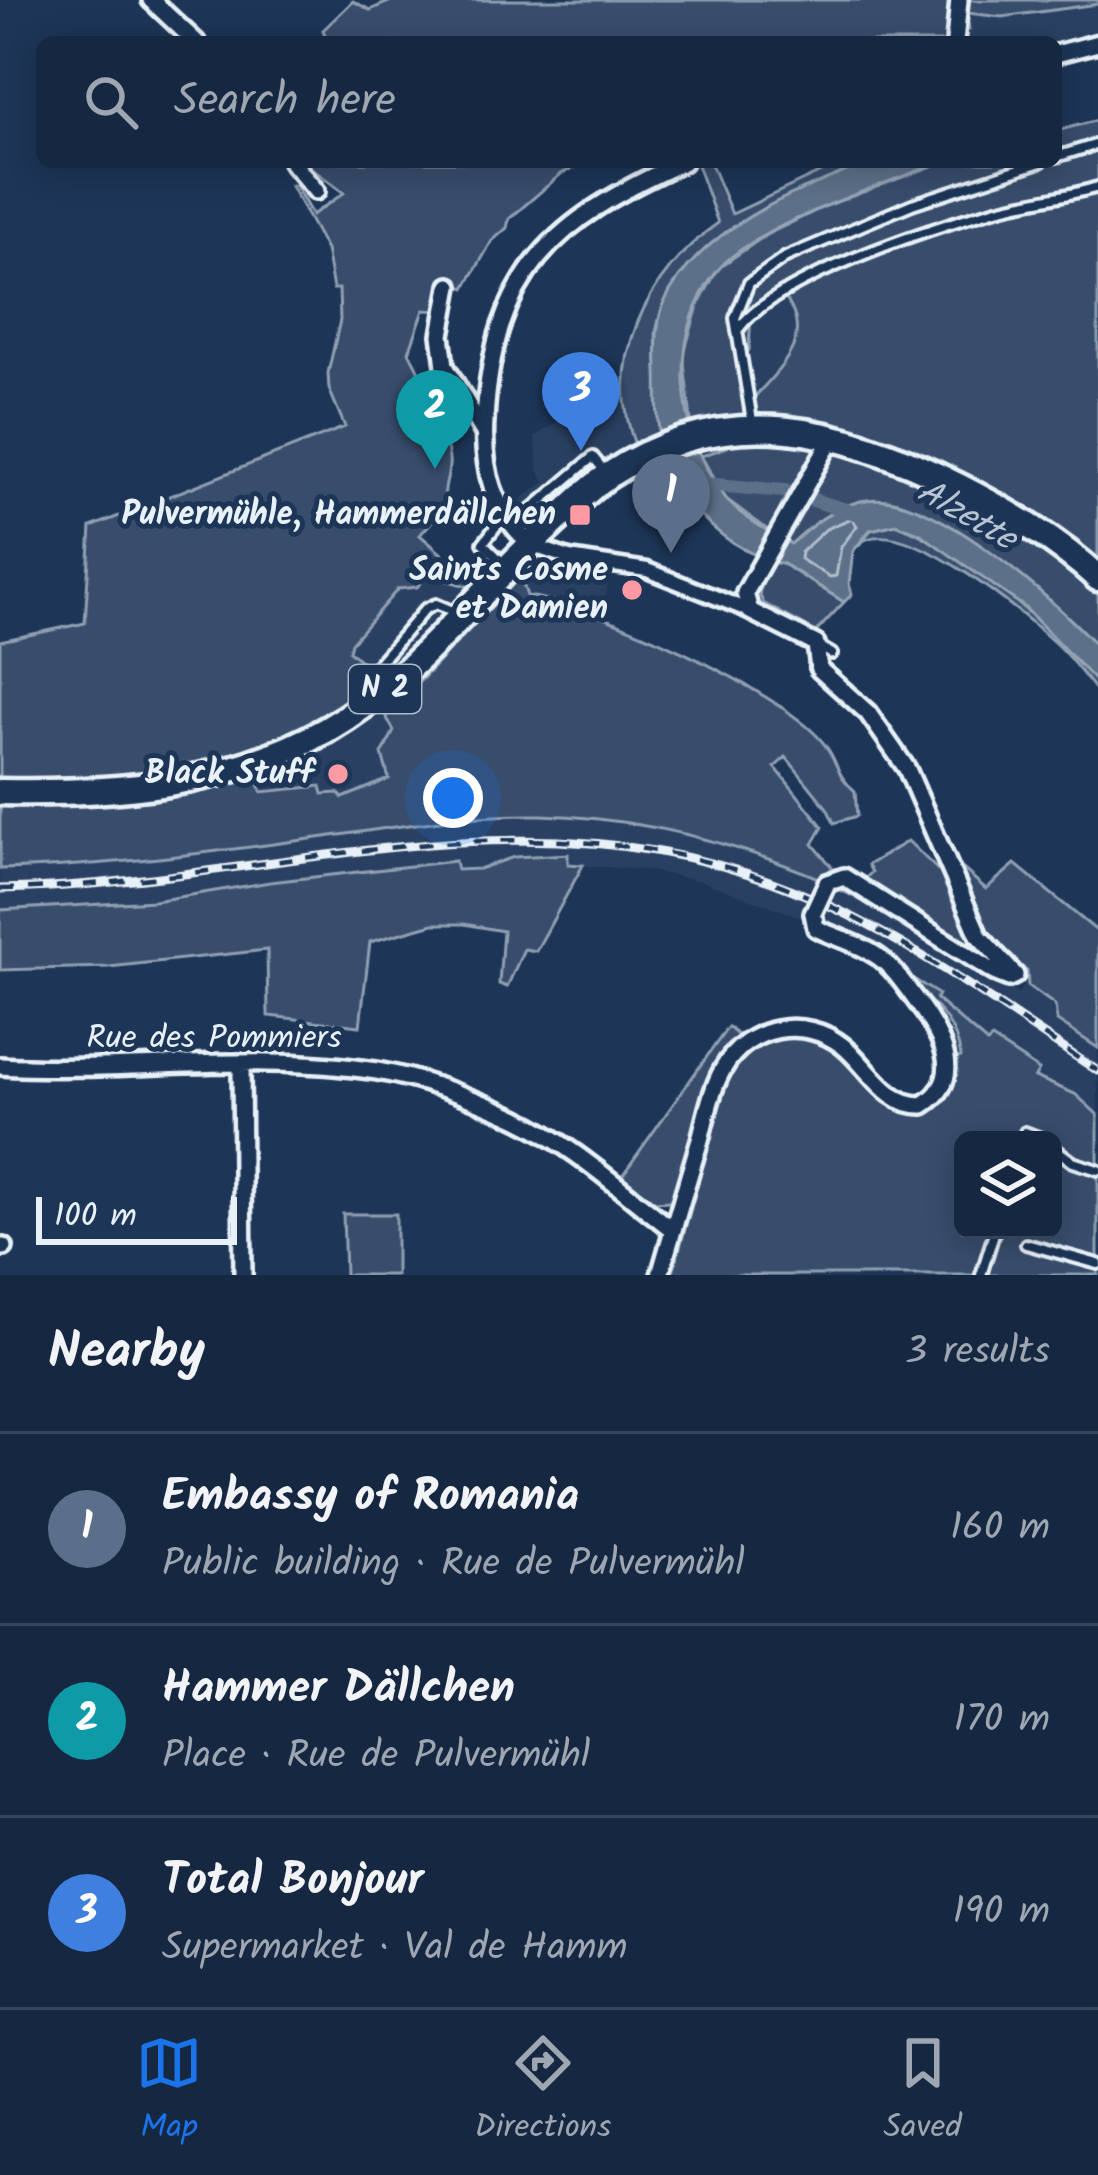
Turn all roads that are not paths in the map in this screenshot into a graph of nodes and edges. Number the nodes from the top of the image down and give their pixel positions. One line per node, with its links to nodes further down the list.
1 (151, 0): 3 (street)
2 (959, 0): 4 (street)
3 (190, 36)
4 (956, 36)
5 (1098, 43): 6 (street)
6 (1062, 52)
7 (1098, 144): 8 (lane)
8 (1062, 155)
9 (297, 168): 13 (street)
10 (670, 168): 17 (street)
11 (1023, 168): 15 (lane)
12 (1098, 187): 15 (lane)
13 (316, 190)
14 (450, 286): 17 (street)
15 (737, 332): 16 (lane)
16 (754, 429): 18 (main road, N 2); 19 (main road, N 2)
17 (484, 433): 22 (street)
18 (834, 435): 24 (main road, N 2); 25 (street)
19 (608, 476): 20 (lane); 21 (main road, N 2)
20 (544, 496): 21 (lane); 22 (lane)
21 (561, 516): 22 (main road, N 2)
22 (515, 529): 23 (main road, N 2); 23 (lane); 25 (street)
23 (507, 568): 28 (main road, N 2)
24 (1098, 578)
25 (750, 611): 26 (street)
26 (816, 644): 27 (lane); 33 (street, bridge)
27 (832, 654)
28 (0, 792)
29 (0, 1066): 30 (street, Rue des Pommiers)
30 (241, 1066): 33 (street, Rue des Pommiers); 38 (street)
31 (1062, 1154): 32 (lane)
32 (1098, 1170)
33 (673, 1230): 39 (street)
34 (991, 1239): 40 (lane)
35 (1026, 1244): 36 (lane)
36 (1083, 1260): 37 (lane); 41 (lane)
37 (1098, 1264)
38 (242, 1275)
39 (660, 1275)
40 (981, 1275)
41 (1080, 1275)

